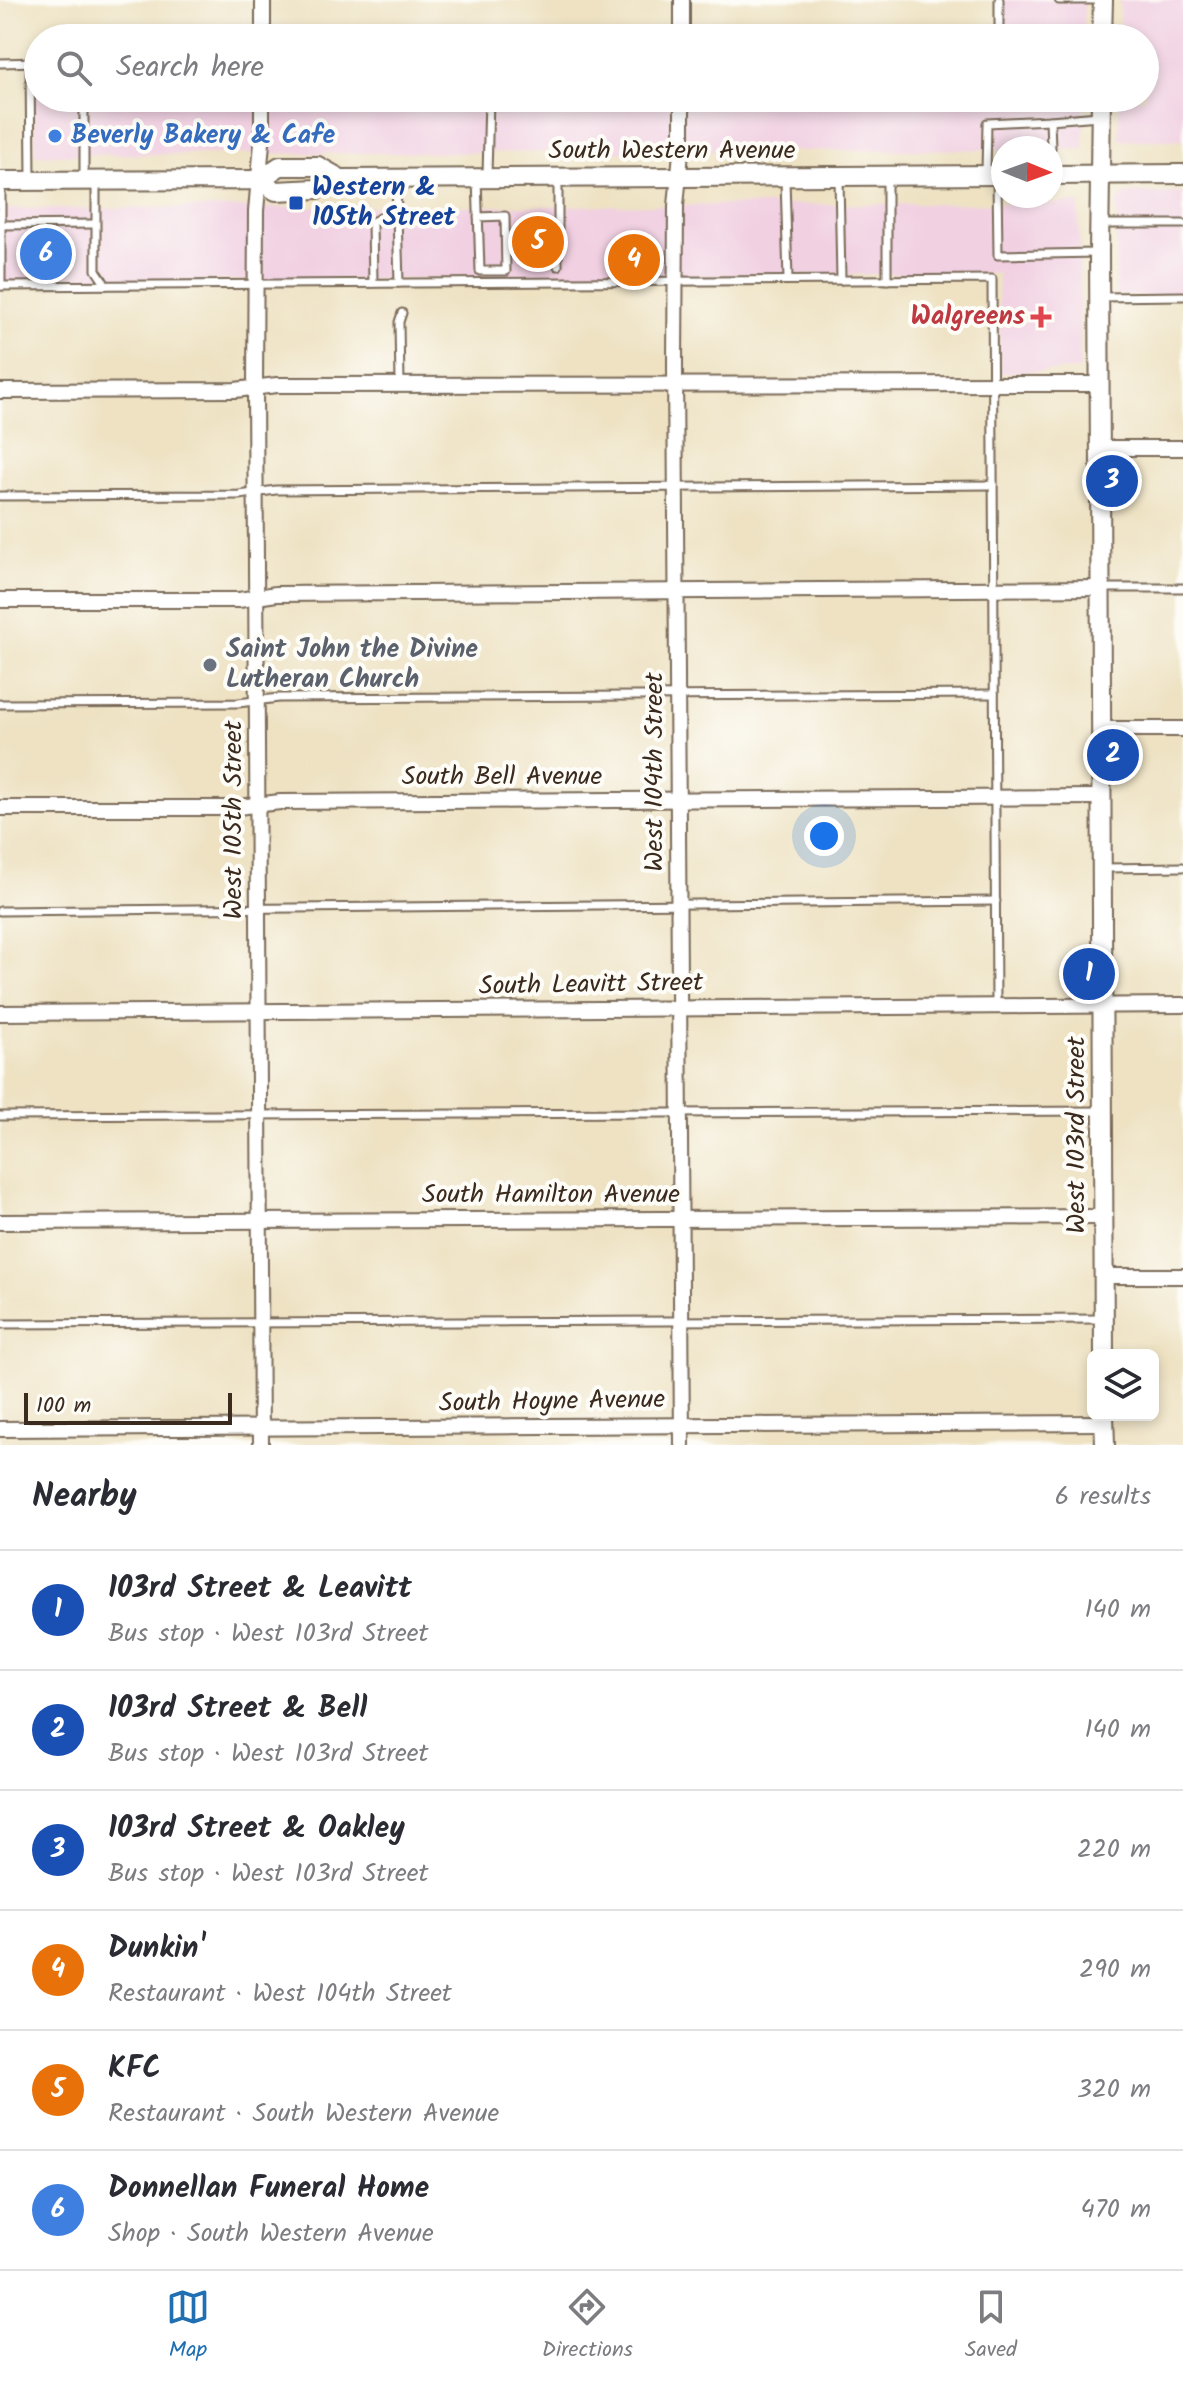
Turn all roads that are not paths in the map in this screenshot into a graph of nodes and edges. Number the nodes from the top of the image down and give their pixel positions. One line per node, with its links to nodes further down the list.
1 (263, 0): 6 (street)
2 (682, 0): 7 (street)
3 (999, 0): 8 (lane)
4 (1059, 0): 5 (lane)
5 (1103, 0): 9 (main road)
6 (263, 24)
7 (682, 24)
8 (999, 24)
9 (1102, 24)
10 (24, 62): 11 (lane)
11 (0, 63)
12 (33, 112): 36 (lane)
13 (85, 112): 33 (lane)
14 (261, 112): 34 (street, West 105th Street)
15 (488, 112): 30 (lane)
16 (681, 112): 29 (street, West 104th Street)
17 (1081, 112): 19 (lane)
18 (1101, 112): 22 (main road, West 103rd Street)
19 (1050, 120): 20 (lane); 21 (lane)
20 (1051, 136)
21 (991, 146)
22 (1099, 174): 23 (main road); 25 (main road); 41 (main road, West 103rd Street)
23 (1183, 174)
24 (991, 175): 28 (main road, South Western Avenue)
25 (1063, 175)
26 (785, 176): 27 (main road, South Western Avenue); 29 (main road, South Western Avenue); 47 (lane)
27 (839, 176): 28 (main road, South Western Avenue); 48 (lane)
28 (887, 176): 49 (lane)
29 (679, 177): 31 (main road, South Western Avenue); 46 (street, West 104th Street)
30 (482, 178): 31 (main road, South Western Avenue); 32 (main road, South Western Avenue); 39 (lane)
31 (558, 178): 45 (lane)
32 (396, 179): 34 (main road, South Western Avenue); 38 (lane)
33 (90, 180): 34 (main road, South Western Avenue); 36 (main road, South Western Avenue); 40 (lane)
34 (259, 180): 52 (street, West 105th Street)
35 (0, 181): 36 (main road, South Western Avenue); 43 (lane)
36 (31, 181)
37 (997, 208): 44 (lane)
38 (397, 210): 50 (lane); 51 (lane)
39 (478, 217): 39 (lane)
40 (94, 224): 43 (lane); 53 (lane)
41 (1099, 224): 42 (lane); 44 (main road, West 103rd Street)
42 (1183, 224)
43 (1, 225): 54 (lane)
44 (1099, 253): 56 (main road, West 103rd Street)
45 (558, 266)
46 (675, 280): 47 (lane); 51 (lane); 58 (street, West 104th Street)
47 (788, 280): 48 (lane)
48 (841, 280): 49 (lane)
49 (887, 280): 59 (lane)
50 (373, 283): 51 (lane); 52 (lane)
51 (399, 283)
52 (256, 284): 53 (lane); 62 (street, West 105th Street)
53 (106, 285): 54 (lane)
54 (0, 286)
55 (1183, 296): 56 (lane)
56 (1099, 297): 60 (main road, West 103rd Street)
57 (402, 313): 61 (lane)
58 (675, 384): 59 (street); 61 (street); 67 (street, West 104th Street)
59 (992, 384): 60 (street); 66 (lane)
60 (1099, 384): 64 (main road, West 103rd Street)
61 (400, 385): 62 (street)
62 (255, 387): 63 (street); 68 (street, West 105th Street)
63 (0, 391)
64 (1100, 448): 65 (street); 70 (main road, West 103rd Street)
65 (1183, 448)
66 (993, 485): 67 (lane); 72 (lane)
67 (676, 487): 68 (lane); 73 (street, West 104th Street)
68 (256, 493): 69 (lane); 74 (street, West 105th Street)
69 (0, 496)
70 (1100, 588): 71 (lane); 72 (street); 80 (main road, West 103rd Street)
71 (1183, 588)
72 (993, 589): 73 (street); 76 (lane)
73 (678, 592): 74 (street); 77 (street, West 104th Street)
74 (257, 597): 75 (street); 78 (street, West 105th Street)
75 (0, 600)
76 (994, 694): 77 (lane); 83 (lane)
77 (678, 696): 78 (lane); 84 (street, West 104th Street)
78 (257, 701): 79 (lane); 85 (street, West 105th Street)
79 (0, 704)
80 (1101, 729): 81 (street); 82 (main road, West 103rd Street)
81 (1183, 729)
82 (1101, 797): 83 (street, South Bell Avenue); 88 (main road, West 103rd Street)
83 (995, 798): 84 (street, South Bell Avenue); 89 (lane)
84 (679, 800): 85 (street, South Bell Avenue); 90 (street, West 104th Street)
85 (258, 805): 86 (street, South Bell Avenue); 91 (street, West 105th Street)
86 (0, 808)
87 (1183, 867): 88 (lane)
88 (1101, 868): 95 (main road, West 103rd Street)
89 (996, 901): 90 (lane); 94 (lane)
90 (680, 904): 91 (lane); 96 (street, West 104th Street)
91 (259, 909): 92 (lane); 97 (street, West 105th Street)
92 (0, 911)
93 (1183, 1005): 95 (street, South Leavitt Street)
94 (996, 1006): 95 (street, South Leavitt Street); 96 (street, South Leavitt Street)
95 (1102, 1006): 99 (main road, West 103rd Street)
96 (680, 1008): 97 (street, South Leavitt Street); 100 (street, West 104th Street)
97 (260, 1012): 98 (street, South Leavitt Street); 101 (street, West 105th Street)
98 (0, 1013)
99 (1103, 1111): 100 (lane); 103 (main road, West 103rd Street)
100 (680, 1113): 101 (lane); 104 (street, West 104th Street)
101 (261, 1115): 102 (lane); 105 (street, West 105th Street)
102 (0, 1116)
103 (1103, 1217): 104 (street, South Hamilton Avenue); 107 (main road, West 103rd Street)
104 (680, 1219): 105 (street, South Hamilton Avenue); 110 (street, West 104th Street)
105 (261, 1220): 106 (street, South Hamilton Avenue); 111 (street, West 105th Street)
106 (0, 1222)
107 (1104, 1276): 108 (street); 109 (main road, West 103rd Street)
108 (1183, 1276)
109 (1104, 1319): 110 (lane); 113 (main road, West 103rd Street)
110 (681, 1321): 111 (lane); 116 (street, West 104th Street)
111 (261, 1323): 112 (lane); 118 (street, West 105th Street)
112 (0, 1324)
113 (1104, 1349)
114 (1087, 1419): 116 (street, South Hoyne Avenue)
115 (1104, 1421): 120 (main road)
116 (682, 1425): 118 (street, South Hoyne Avenue); 119 (street, West 104th Street)
117 (0, 1429): 118 (street, South Hoyne Avenue)
118 (261, 1437)
119 (682, 1445)
120 (1105, 1445)

